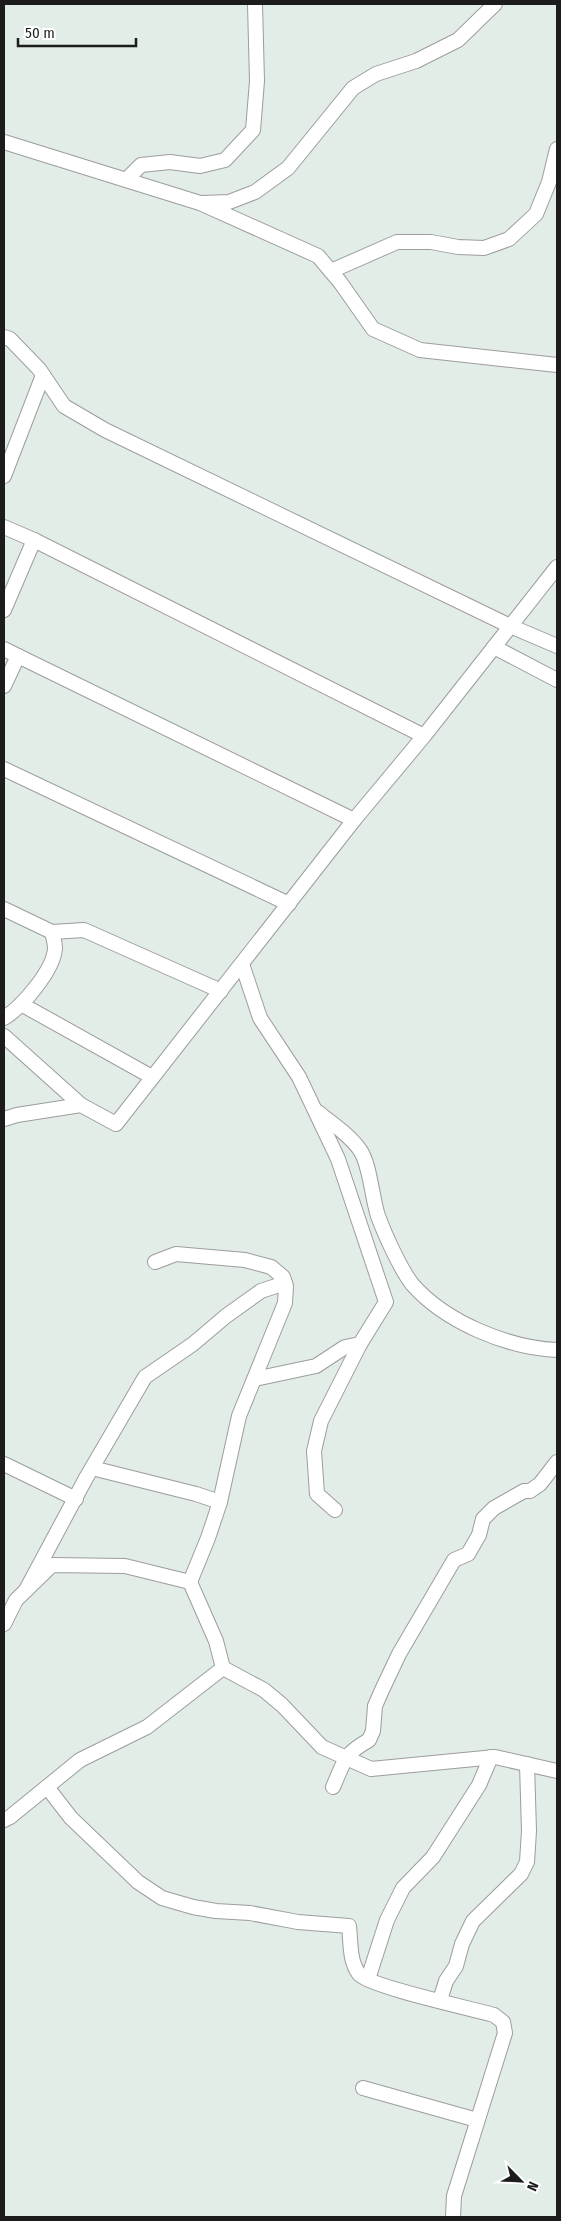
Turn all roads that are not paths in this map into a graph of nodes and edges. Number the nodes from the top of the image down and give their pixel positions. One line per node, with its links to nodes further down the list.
1 (255, 4): 5 (street)
2 (495, 4): 6 (street)
3 (4, 142): 5 (street)
4 (557, 149): 7 (street)
5 (126, 180): 6 (street)
6 (200, 203): 7 (street)
7 (331, 271): 9 (street)
8 (4, 336): 10 (street)
9 (557, 366)
10 (43, 375): 11 (street); 16 (street)
11 (4, 476)
12 (4, 527): 13 (street)
13 (34, 540): 15 (street); 23 (street)
14 (557, 567): 16 (street)
15 (4, 610)
16 (510, 626): 17 (street); 18 (street)
17 (557, 646)
18 (494, 647): 21 (street); 23 (street)
19 (4, 649): 20 (street)
20 (18, 656): 22 (street); 25 (street)
21 (557, 680)
22 (4, 686)
23 (424, 736): 25 (street)
24 (4, 769): 26 (street)
25 (354, 820): 26 (street)
26 (288, 904): 29 (street)
27 (4, 909): 28 (street)
28 (52, 932): 30 (street); 31 (street)
29 (242, 964): 30 (street); 36 (street)
30 (221, 991): 34 (street)
31 (20, 1004): 32 (street); 34 (street)
32 (4, 1018)
33 (4, 1036): 35 (street)
34 (152, 1077): 35 (street)
35 (81, 1105): 37 (street)
36 (314, 1108): 40 (street); 41 (street)
37 (4, 1120)
38 (154, 1262): 39 (street)
39 (285, 1283): 42 (street); 45 (street)
40 (360, 1344): 42 (street); 48 (street)
41 (557, 1350)
42 (255, 1379): 47 (street)
43 (557, 1462): 53 (street)
44 (4, 1464): 46 (street)
45 (92, 1468): 46 (street); 47 (street)
46 (76, 1499): 50 (street)
47 (220, 1502): 49 (street)
48 (335, 1510)
49 (190, 1582): 50 (street); 52 (street)
50 (26, 1590): 51 (street)
51 (4, 1624)
52 (223, 1668): 53 (street); 57 (street)
53 (346, 1757): 54 (street); 58 (street)
54 (491, 1757): 55 (street); 60 (street)
55 (526, 1764): 56 (street); 61 (street)
56 (557, 1771)
57 (47, 1787): 59 (street); 60 (street)
58 (334, 1787)
59 (4, 1820)
60 (368, 1979): 61 (street)
61 (440, 2000): 63 (street)
62 (363, 2088): 63 (street)
63 (477, 2120): 64 (street)
64 (453, 2217)

